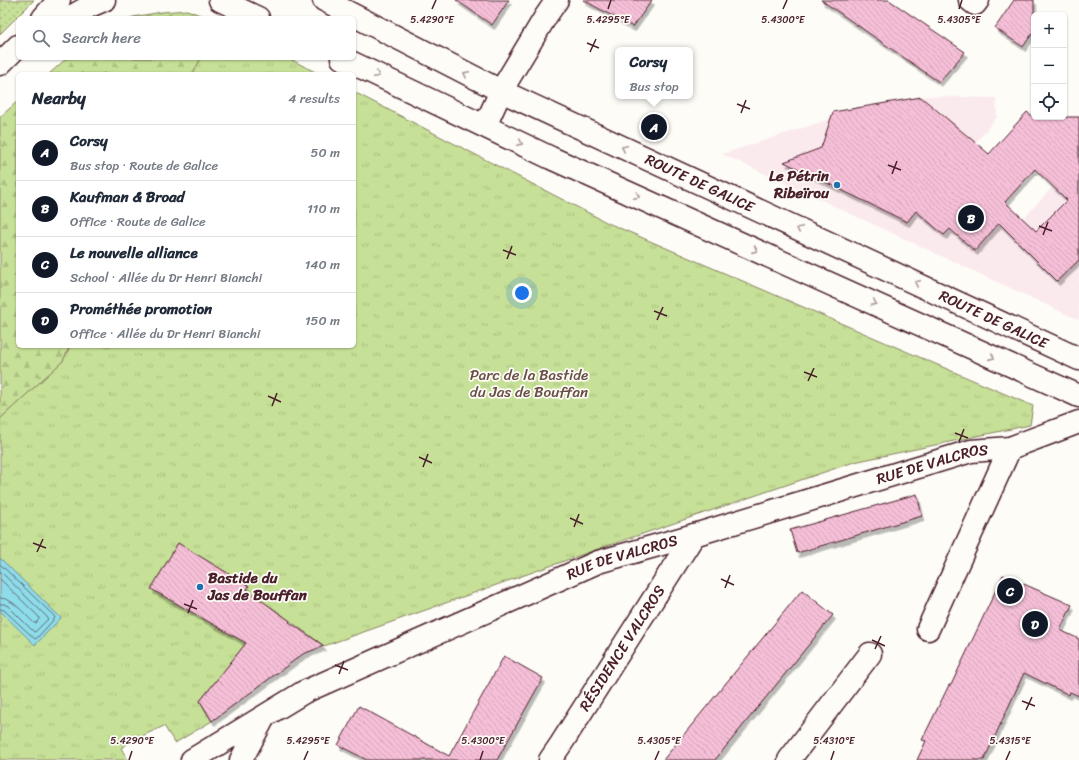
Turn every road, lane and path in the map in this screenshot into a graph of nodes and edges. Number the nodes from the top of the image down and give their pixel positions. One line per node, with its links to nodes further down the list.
1 (59, 0): 8 (main road)
2 (104, 0): 9 (main road)
3 (220, 0): 10 (main road)
4 (324, 0): 11 (main road, ROUTE DE GALICE, one-way to 4)
5 (558, 0): 14 (main road)
6 (970, 0): 7 (main road)
7 (978, 0)
8 (45, 16)
9 (73, 16)
10 (254, 16)
11 (355, 16)
12 (356, 16): 14 (main road, ROUTE DE GALICE, one-way to 12)
13 (346, 60): 15 (main road, one-way to 15)
14 (501, 91): 15 (main road); 16 (main road, ROUTE DE GALICE, one-way to 14)
15 (485, 126): 17 (main road, one-way to 17)
16 (1079, 359)
17 (1079, 396)
18 (1079, 422): 19 (main road, RUE DE VALCROS)
19 (1010, 448): 20 (main road, RUE DE VALCROS); 21 (main road)
20 (694, 535): 23 (main road, RUE DE VALCROS); 26 (main road, RÉSIDENCE VALCROS)
21 (928, 629)
22 (870, 654): 27 (main road)
23 (264, 716): 24 (main road, RUE DE VALCROS); 25 (main road)
24 (192, 760)
25 (241, 760)
26 (550, 760)
27 (789, 760)

